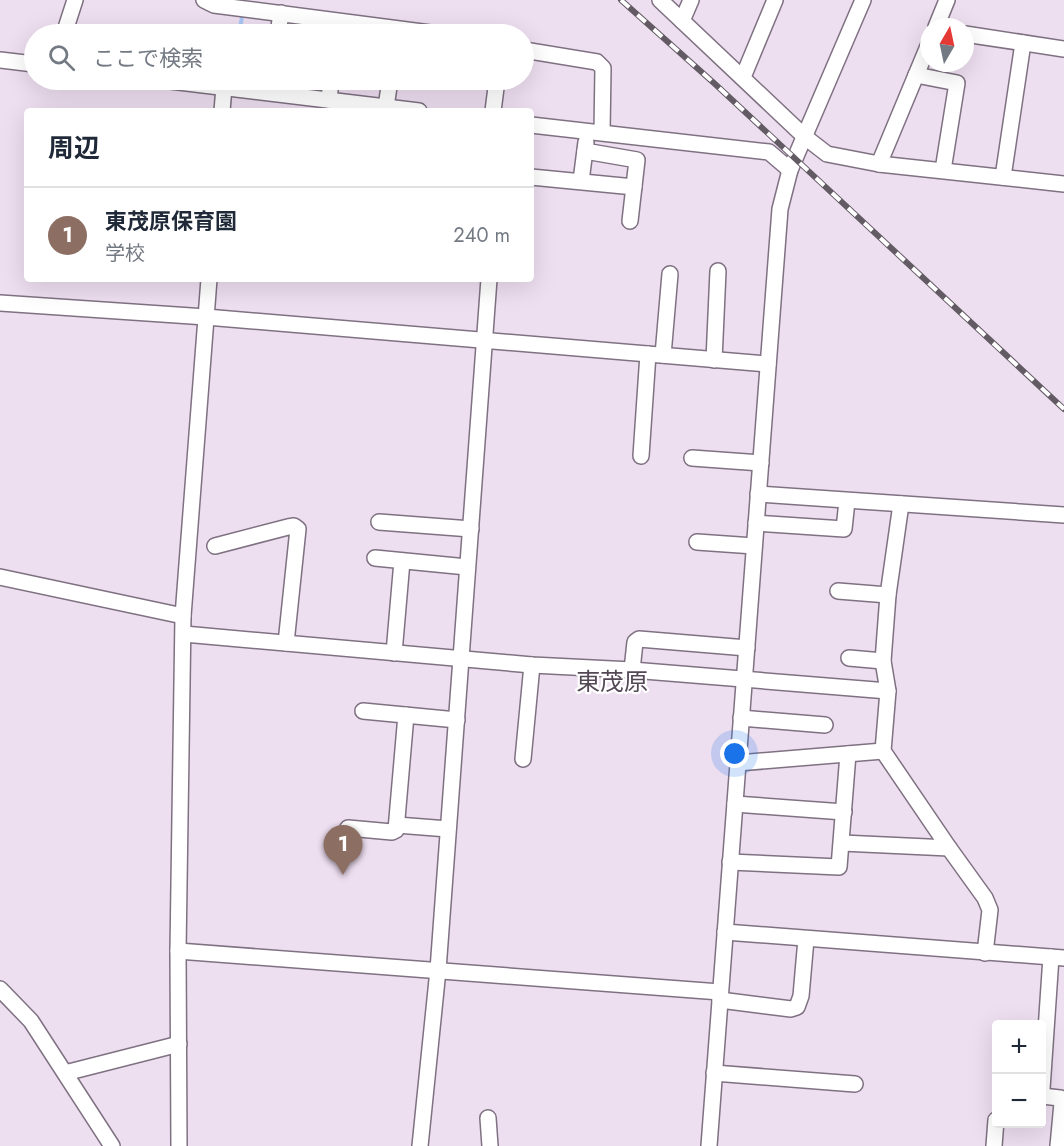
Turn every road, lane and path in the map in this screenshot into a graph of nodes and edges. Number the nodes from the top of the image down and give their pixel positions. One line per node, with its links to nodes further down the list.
1 (75, 0): 11 (street)
2 (204, 0): 8 (street)
3 (660, 0): 10 (street)
4 (691, 0): 10 (street)
5 (775, 0): 22 (street)
6 (863, 0): 36 (street)
7 (948, 0): 9 (street)
8 (281, 13): 12 (street); 13 (street)
9 (940, 18)
10 (682, 21): 22 (street)
11 (67, 24)
12 (279, 24)
13 (363, 24)
14 (974, 35): 15 (street)
15 (1023, 43): 16 (street); 42 (street)
16 (1064, 49)
17 (534, 52): 35 (street)
18 (0, 60): 19 (street)
19 (24, 63)
20 (920, 65): 21 (street)
21 (916, 75): 38 (street); 40 (street)
22 (743, 77): 36 (street)
23 (224, 90): 31 (street)
24 (288, 90): 28 (street)
25 (330, 90): 28 (street)
26 (389, 90): 30 (street)
27 (495, 90): 33 (street)
28 (329, 100): 29 (street)
29 (357, 107): 30 (street)
30 (386, 107): 32 (street)
31 (222, 108)
32 (394, 108)
33 (493, 108)
34 (534, 124): 35 (street)
35 (595, 131): 37 (street); 39 (street)
36 (805, 137): 38 (street); 39 (street)
37 (585, 152): 43 (street); 45 (street)
38 (879, 164): 40 (street)
39 (790, 170): 56 (street)
40 (944, 170): 42 (street)
41 (534, 177): 43 (street)
42 (1003, 177): 44 (street)
43 (581, 181): 45 (street)
44 (1064, 184)
45 (634, 187): 46 (street)
46 (630, 221)
47 (718, 271): 55 (street)
48 (670, 274): 54 (street)
49 (209, 282): 52 (street)
50 (489, 282): 53 (street)
51 (0, 303): 52 (street)
52 (206, 317): 53 (street); 76 (street)
53 (485, 342): 54 (street); 66 (street)
54 (655, 355): 55 (street); 57 (street)
55 (714, 360): 56 (street)
56 (768, 364): 59 (street)
57 (641, 456)
58 (692, 458): 59 (street)
59 (761, 463): 60 (street)
60 (758, 494): 61 (street); 65 (street)
61 (847, 501): 62 (street); 65 (street)
62 (901, 504): 63 (street); 75 (street)
63 (1064, 515)
64 (379, 522): 66 (street)
65 (756, 523): 69 (street)
66 (471, 529): 72 (street)
67 (697, 542): 69 (street)
68 (215, 546): 78 (street)
69 (754, 546): 79 (street)
70 (375, 558): 71 (street)
71 (402, 561): 72 (street); 80 (street)
72 (467, 567): 82 (street)
73 (0, 577): 76 (street)
74 (838, 591): 75 (street)
75 (888, 595): 83 (street)
76 (183, 616): 77 (street)
77 (183, 634): 78 (street); 107 (street)
78 (286, 643): 80 (street)
79 (747, 648): 85 (street); 86 (street)
80 (394, 653): 82 (street)
81 (849, 658): 83 (street)
82 (462, 659): 84 (street); 91 (street)
83 (883, 661): 87 (street)
84 (532, 665): 85 (street); 95 (street)
85 (632, 670): 86 (street)
86 (744, 680): 87 (street); 90 (street)
87 (888, 691): 93 (street)
88 (363, 711): 89 (street)
89 (406, 715): 91 (street); 99 (street)
90 (741, 718): 92 (street); 96 (street)
91 (457, 720): 101 (street)
92 (825, 725)
93 (883, 751): 94 (street); 103 (street)
94 (848, 754): 96 (street); 98 (street)
95 (523, 759)
96 (738, 763): 97 (street)
97 (735, 804): 98 (street); 104 (street)
98 (844, 812): 102 (street)
99 (397, 825): 100 (street); 101 (street)
100 (348, 828)
101 (448, 829): 110 (street)
102 (842, 843): 103 (street); 104 (street)
103 (949, 848): 108 (street)
104 (730, 862): 105 (street)
105 (725, 932): 106 (street); 112 (street)
106 (806, 939): 108 (street); 112 (street)
107 (178, 951): 110 (street); 113 (street)
108 (986, 952): 109 (street)
109 (1058, 958): 116 (street)
110 (438, 970): 112 (street); 123 (street)
111 (0, 989): 114 (street)
112 (720, 996): 115 (street)
113 (178, 1044): 114 (street); 122 (street)
114 (64, 1073): 121 (street)
115 (714, 1073): 117 (street); 125 (street)
116 (1043, 1074)
117 (855, 1084)
118 (1046, 1097): 127 (street)
119 (488, 1118): 124 (street)
120 (995, 1128): 126 (street)
121 (112, 1146)
122 (179, 1146)
123 (420, 1146)
124 (490, 1146)
125 (709, 1146)
126 (994, 1146)
127 (1058, 1146)

